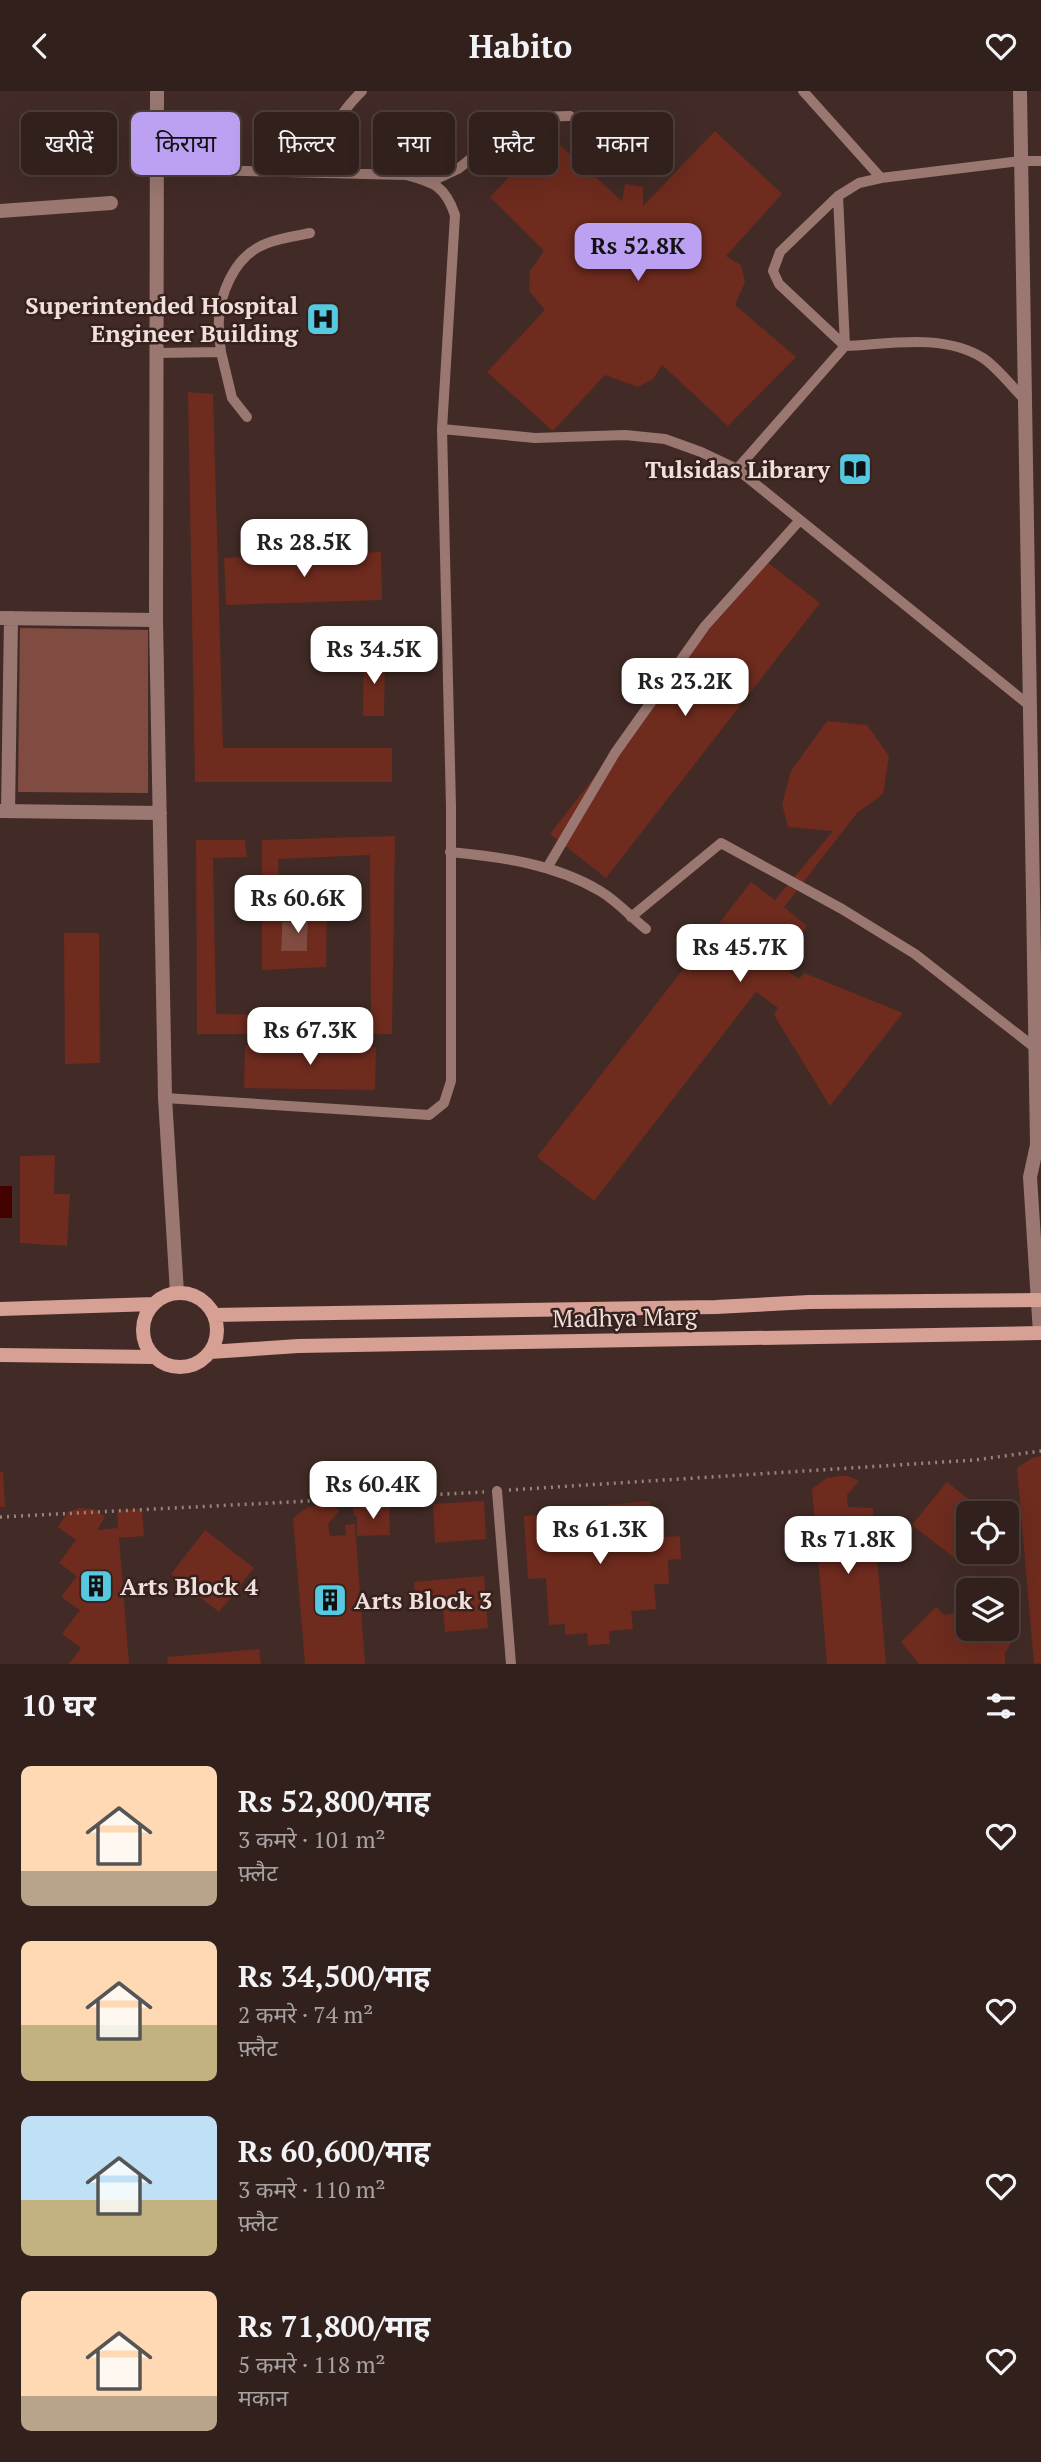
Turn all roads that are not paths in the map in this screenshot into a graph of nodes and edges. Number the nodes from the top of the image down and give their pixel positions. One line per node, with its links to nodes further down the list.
1 (157, 91): 5 (street)
2 (362, 91): 6 (lane)
3 (803, 91): 12 (lane)
4 (1020, 91): 8 (street)
5 (157, 112)
6 (345, 112)
7 (570, 116): 13 (lane)
8 (1020, 161): 9 (lane); 12 (lane); 21 (street)
9 (1041, 161)
10 (359, 174): 13 (lane)
11 (158, 175): 20 (street)
12 (881, 178): 14 (lane)
13 (430, 182): 23 (lane)
14 (838, 196): 18 (lane); 18 (lane)
15 (111, 203): 16 (street)
16 (0, 211)
17 (310, 233): 19 (lane)
18 (845, 346): 21 (lane); 24 (lane)
19 (221, 352): 20 (lane); 22 (lane)
20 (157, 353): 27 (street)
21 (1025, 400): 28 (street)
22 (247, 417)
23 (442, 429): 24 (lane); 32 (lane)
24 (737, 469): 25 (lane)
25 (800, 520): 29 (lane); 33 (lane)
26 (5, 618): 27 (street); 30 (street)
27 (156, 619): 31 (street)
28 (1035, 639): 29 (street)
29 (1030, 706): 34 (street)
30 (4, 811): 31 (street)
31 (160, 813): 39 (street)
32 (450, 852): 33 (lane); 39 (lane)
33 (547, 868): 35 (lane)
34 (1036, 868): 37 (street)
35 (631, 917): 36 (lane); 37 (lane)
36 (646, 929)
37 (1034, 1047): 38 (street)
38 (1038, 1082): 40 (street)
39 (165, 1098): 42 (street)
40 (1038, 1107): 41 (street)
41 (1040, 1148): 43 (street)
42 (177, 1293): 44 (main road); 46 (main road)
43 (1040, 1300): 46 (main road, Madhya Marg); 47 (street)
44 (154, 1304): 45 (main road); 50 (main road)
45 (0, 1309)
46 (214, 1315): 48 (main road)
47 (1040, 1333): 48 (main road, Madhya Marg)
48 (210, 1352): 50 (main road)
49 (0, 1355): 50 (main road)
50 (153, 1357)
51 (497, 1491): 52 (lane)
52 (511, 1664)

